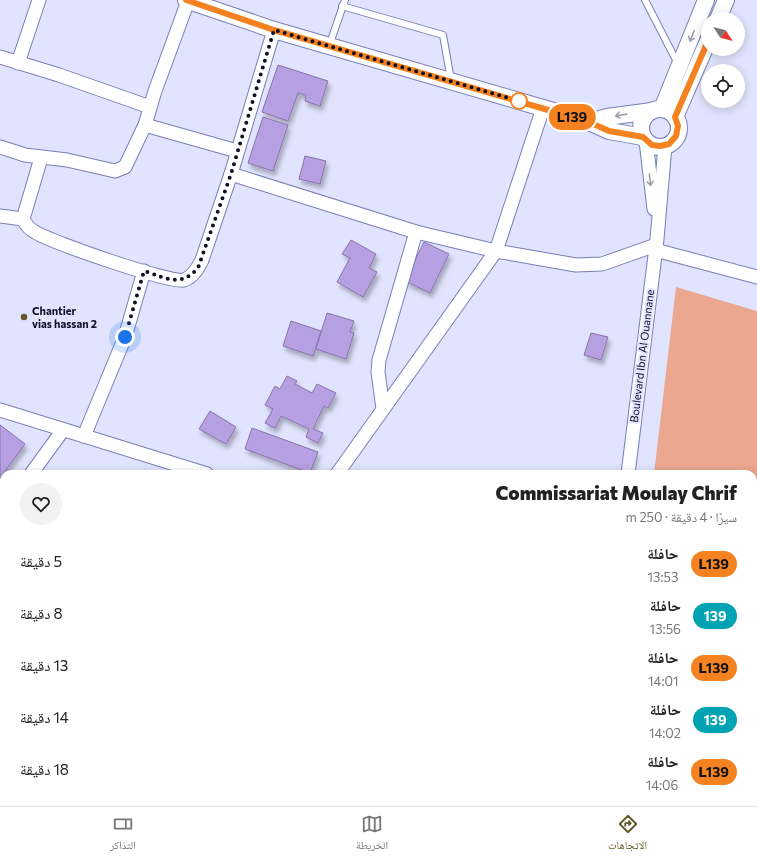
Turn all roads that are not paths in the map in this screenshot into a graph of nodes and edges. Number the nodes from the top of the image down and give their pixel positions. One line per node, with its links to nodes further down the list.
1 (39, 0): 13 (street)
2 (187, 0): 7 (street); 16 (street)
3 (644, 0): 14 (lane)
4 (706, 0): 14 (street, one-way to 14)
5 (726, 0): 8 (street)
6 (344, 3): 10 (lane); 15 (lane)
7 (212, 4): 9 (street)
8 (721, 12)
9 (274, 30): 10 (street); 24 (street)
10 (329, 46): 15 (street)
11 (701, 52): 18 (street)
12 (0, 57): 13 (street)
13 (18, 63): 16 (street)
14 (679, 67): 18 (street)
15 (451, 82): 17 (street)
16 (150, 107): 20 (street)
17 (543, 108): 19 (street); 31 (street)
18 (663, 112): 19 (street, one-way to 19); 21 (street); 22 (street)
19 (589, 122): 21 (street)
20 (145, 125): 24 (street); 25 (street)
21 (645, 139): 22 (street); 30 (street, Boulevard Ibn Al Ouannane, one-way to 30)
22 (665, 146): 30 (street, Boulevard Ibn Al Ouannane)
23 (0, 147): 25 (street)
24 (237, 151): 26 (street)
25 (41, 158): 28 (street)
26 (231, 174): 29 (street); 32 (street)
27 (0, 216): 28 (street)
28 (23, 218): 32 (street)
29 (416, 232): 31 (street); 34 (street)
30 (656, 245): 31 (street); 33 (street); 41 (street, Boulevard Ibn Al Ouannane)
31 (496, 251): 34 (street)
32 (144, 271): 37 (street)
33 (757, 277)
34 (382, 409): 40 (street)
35 (0, 410): 36 (street)
36 (63, 430): 37 (street); 38 (street)
37 (84, 436): 39 (street)
38 (34, 470)
39 (194, 470)
40 (340, 470)
41 (628, 470)

